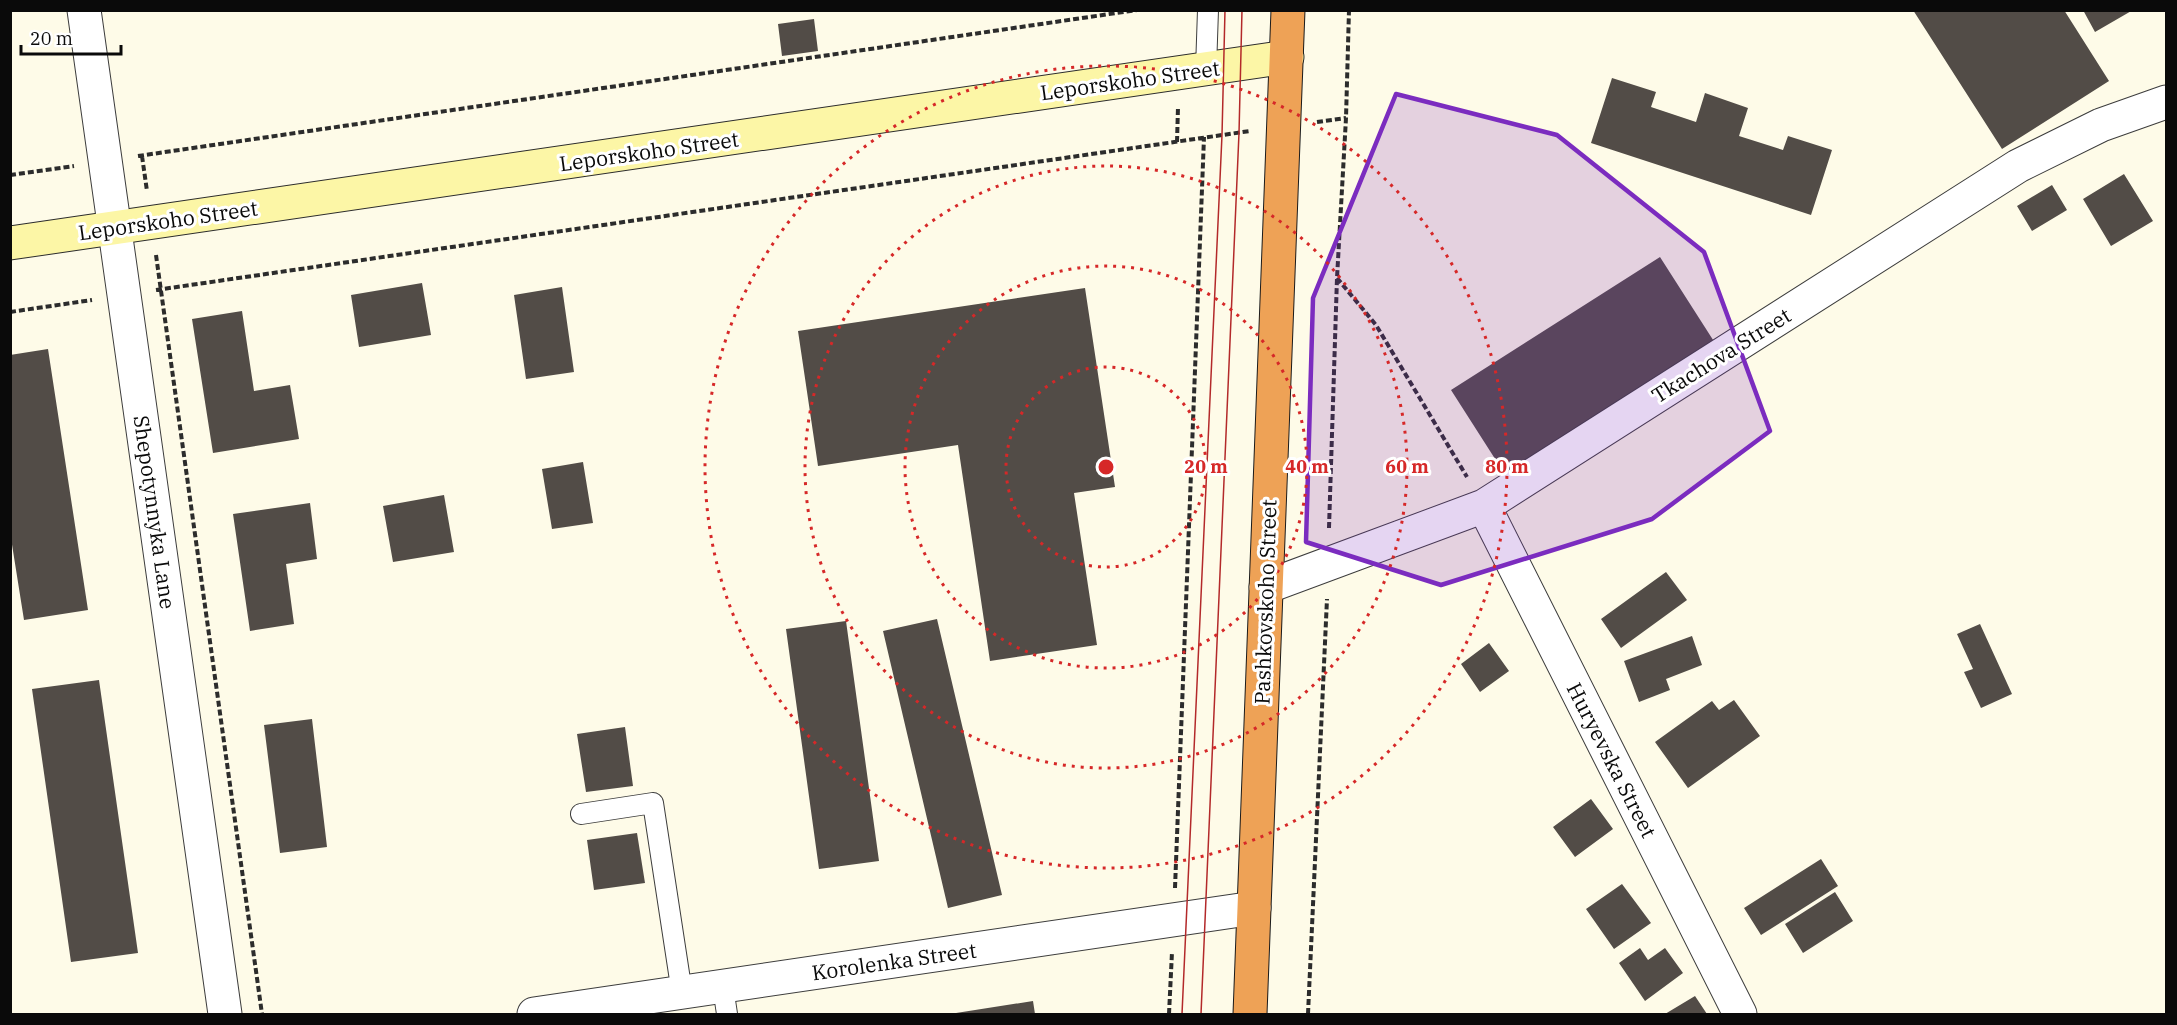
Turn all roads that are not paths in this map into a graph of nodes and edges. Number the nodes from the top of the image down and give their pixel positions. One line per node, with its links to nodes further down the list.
1 (84, 10): 7 (street, Shepotynnyka Lane)
2 (1208, 10): 5 (lane)
3 (1288, 10): 4 (highway, Pashkovskoho Street)
4 (1287, 57): 5 (main road, Leporskoho Street); 10 (highway, Pashkovskoho Street)
5 (1206, 69): 7 (main road, Leporskoho Street)
6 (2166, 102): 9 (street, Tkachova Street)
7 (116, 228): 8 (main road, Leporskoho Street); 15 (street, Shepotynnyka Lane)
8 (10, 243)
9 (1484, 506): 10 (street, Tkachova Street); 18 (street, Huryevska Street)
10 (1266, 587): 12 (highway, Pashkovskoho Street)
11 (581, 814): 13 (lane)
12 (1254, 908): 14 (street, Korolenka Street); 17 (highway, Pashkovskoho Street)
13 (682, 993): 14 (street, Korolenka Street); 16 (street, Korolenka Street)
14 (725, 1000)
15 (225, 1014)
16 (534, 1014)
17 (1250, 1014)
18 (1740, 1014)

